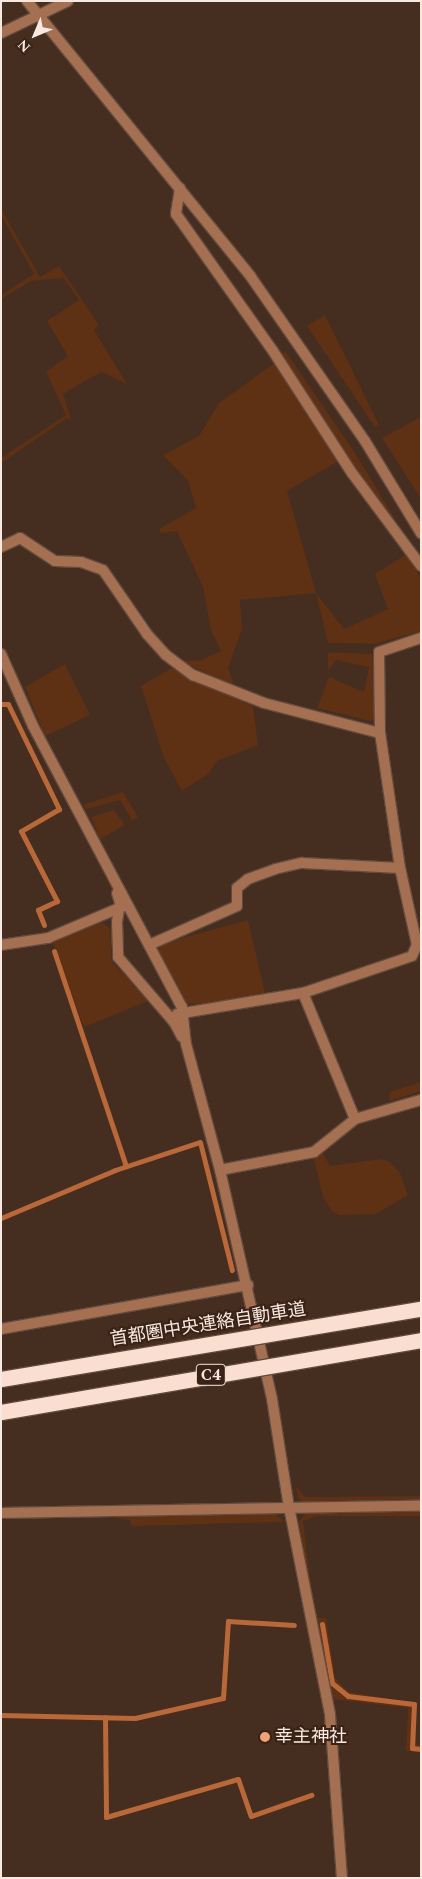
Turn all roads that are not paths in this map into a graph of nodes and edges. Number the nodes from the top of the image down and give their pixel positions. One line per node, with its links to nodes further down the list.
1 (27, 1): 3 (street)
2 (68, 1): 3 (street)
3 (39, 15): 4 (street); 5 (street)
4 (1, 33)
5 (180, 188): 6 (street); 8 (street)
6 (421, 533)
7 (1, 547): 11 (street)
8 (421, 566)
9 (421, 638): 11 (street)
10 (1, 654): 13 (street)
11 (380, 733): 12 (street)
12 (400, 868): 14 (street); 16 (street)
13 (124, 906): 15 (street); 16 (street); 19 (street)
14 (419, 944): 17 (street)
15 (1, 945)
16 (150, 945): 18 (street)
17 (302, 992): 18 (street); 22 (street)
18 (184, 1013): 19 (street); 20 (street)
19 (169, 1016): 20 (street)
20 (186, 1044): 23 (street)
21 (421, 1100): 22 (street)
22 (355, 1119): 23 (street)
23 (220, 1170): 24 (street)
24 (248, 1286): 26 (street); 31 (street)
25 (421, 1309): 28 (highway, 首都圏中央連絡自動車道 / C4, bridge)
26 (1, 1329)
27 (421, 1340): 29 (highway, C4, bridge)
28 (1, 1379)
29 (1, 1412)
30 (421, 1506): 31 (street)
31 (289, 1507): 32 (street); 33 (street)
32 (1, 1513)
33 (342, 1878)

